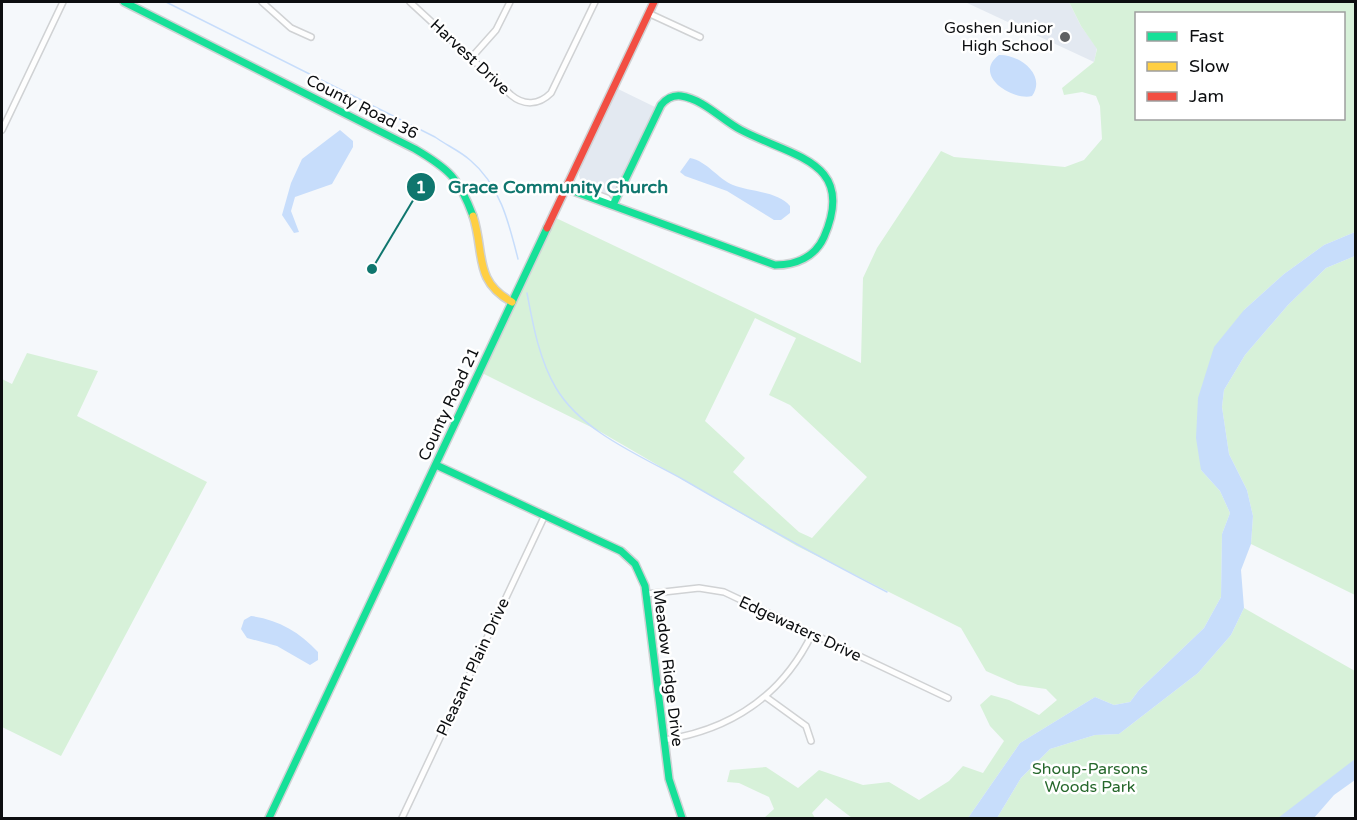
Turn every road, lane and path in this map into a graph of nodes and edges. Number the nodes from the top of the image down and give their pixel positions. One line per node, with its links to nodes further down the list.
1 (63, 2): 12 (street)
2 (124, 2): 15 (street, County Road 36)
3 (262, 2): 10 (street)
4 (412, 2): 11 (street, Harvest Drive)
5 (510, 2): 11 (street)
6 (595, 2): 11 (street, Harvest Drive)
7 (654, 2): 8 (street, County Road 21)
8 (648, 13): 9 (street); 13 (street, County Road 21)
9 (700, 37)
10 (311, 38)
11 (471, 58)
12 (2, 130)
13 (567, 186): 14 (street); 15 (street, County Road 21)
14 (614, 205): 14 (street)
15 (512, 302): 16 (street, County Road 21)
16 (436, 465): 17 (street, Meadow Ridge Drive); 24 (street, County Road 21)
17 (545, 515): 18 (street, Meadow Ridge Drive); 25 (street, Pleasant Plain Drive)
18 (646, 594): 19 (street, Edgewaters Drive); 22 (street, Meadow Ridge Drive)
19 (812, 634): 20 (street); 21 (street, Edgewaters Drive)
20 (766, 697): 22 (street); 23 (street)
21 (948, 698)
22 (664, 740): 26 (street, Meadow Ridge Drive)
23 (812, 741)
24 (269, 819)
25 (402, 819)
26 (682, 819)

